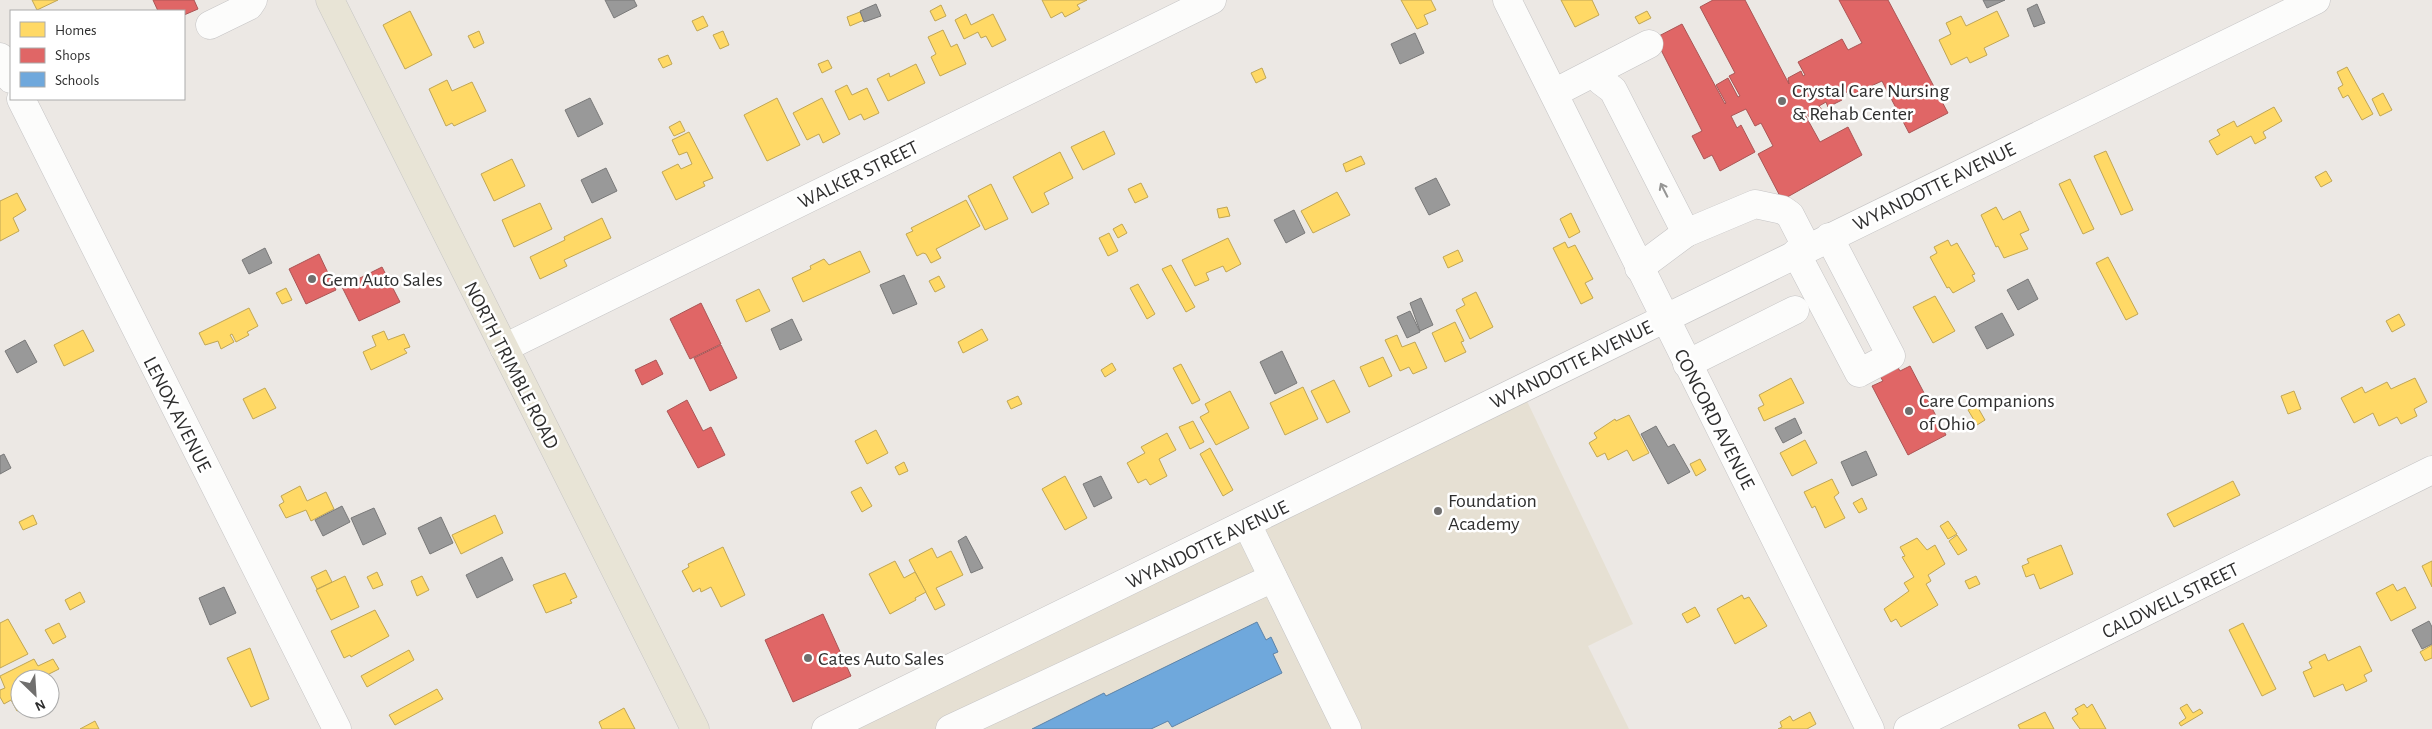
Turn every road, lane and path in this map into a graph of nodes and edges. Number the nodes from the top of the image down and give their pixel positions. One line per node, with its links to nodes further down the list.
1 (253, 0): 6 (street)
2 (1212, 0): 18 (street, WALKER STREET)
3 (1507, 0): 11 (street, CONCORD AVENUE)
4 (2316, 0): 14 (street, WYANDOTTE AVENUE)
5 (334, 1): 18 (main road, NORTH TRIMBLE ROAD)
6 (210, 25)
7 (1649, 44): 9 (street)
8 (0, 56): 10 (street)
9 (1597, 72): 11 (street); 13 (street, one-way to 9)
10 (10, 77)
11 (1554, 93): 15 (street, CONCORD AVENUE)
12 (22, 100): 24 (street, LENOX AVENUE)
13 (1686, 233): 14 (street); 15 (street)
14 (1811, 246): 17 (street, WYANDOTTE AVENUE)
15 (1639, 268): 17 (street, CONCORD AVENUE)
16 (1795, 310): 19 (street)
17 (1664, 318): 19 (street, CONCORD AVENUE); 21 (street, WYANDOTTE AVENUE)
18 (504, 348): 25 (main road, NORTH TRIMBLE ROAD)
19 (1687, 364): 29 (street, CONCORD AVENUE)
20 (2432, 470): 30 (street, CALDWELL STREET)
21 (1247, 524): 22 (street); 23 (street, WYANDOTTE AVENUE)
22 (1274, 578): 27 (street); 28 (street)
23 (860, 722): 26 (street, WYANDOTTE AVENUE)
24 (337, 729)
25 (695, 729)
26 (826, 729)
27 (950, 729)
28 (1347, 729)
29 (1870, 729)
30 (1908, 729)

